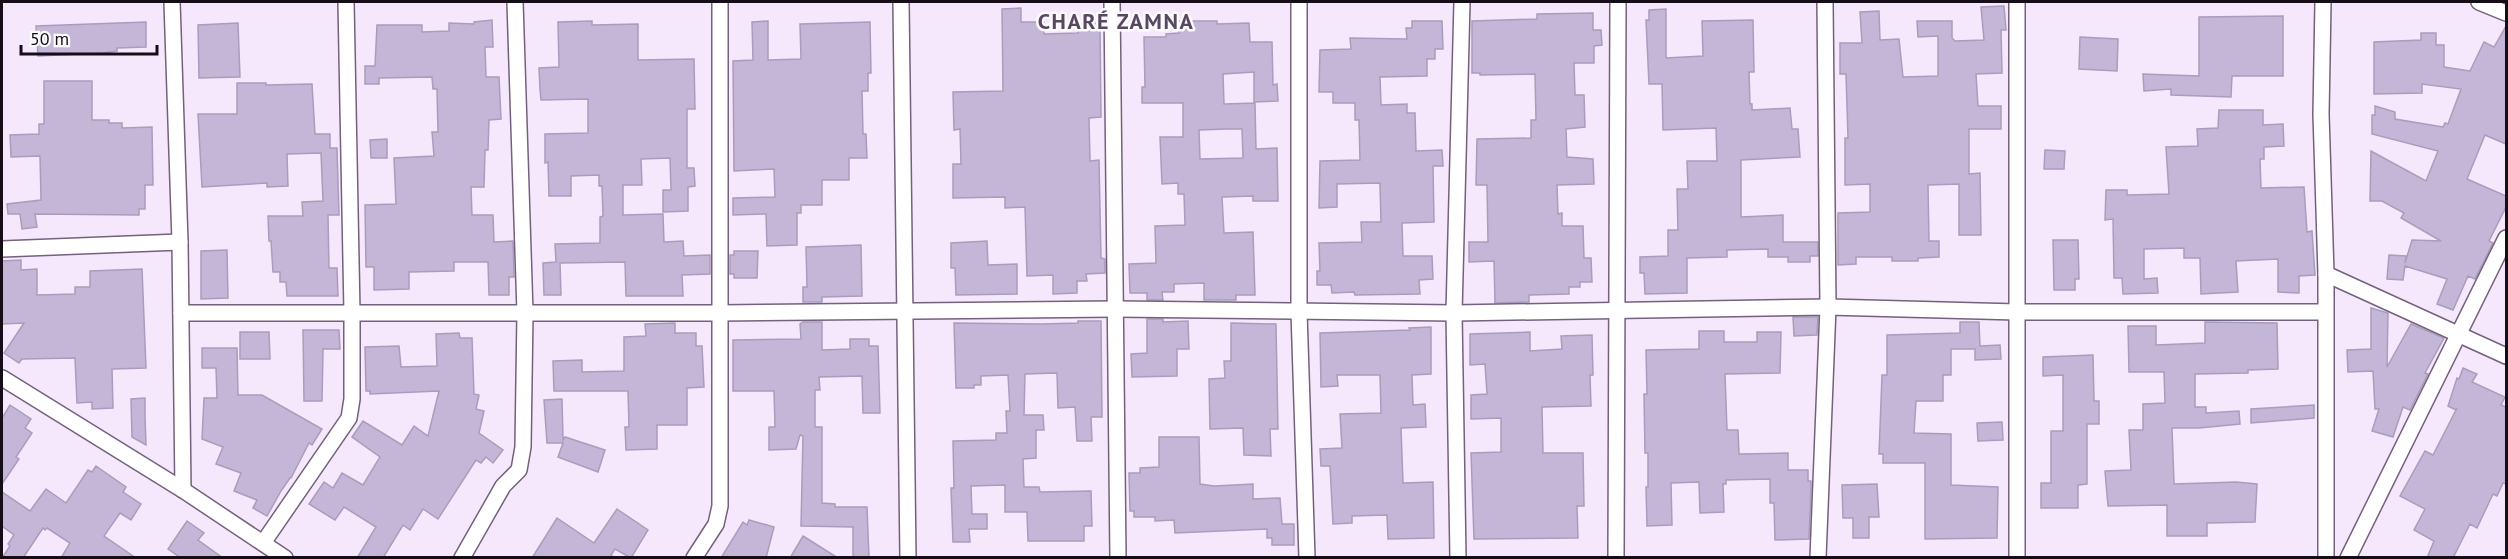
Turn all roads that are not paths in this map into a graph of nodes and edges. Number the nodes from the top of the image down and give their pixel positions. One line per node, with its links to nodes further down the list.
1 (172, 2): 16 (street)
2 (346, 2): 27 (street)
3 (515, 2): 28 (street)
4 (720, 2): 29 (street)
5 (901, 2): 22 (street)
6 (1112, 2): 20 (street)
7 (1299, 2): 23 (street)
8 (1462, 2): 30 (street)
9 (1618, 2): 21 (street)
10 (1825, 2): 19 (street)
11 (2017, 2): 24 (street)
12 (2323, 2): 18 (street)
13 (2480, 2): 14 (street)
14 (2506, 13)
15 (2506, 238): 31 (street)
16 (180, 242): 17 (street); 26 (street)
17 (2, 249)
18 (2326, 274): 25 (street); 31 (street)
19 (1828, 307): 21 (street); 24 (street); 44 (street)
20 (1116, 309): 22 (street); 23 (street); 40 (street)
21 (1616, 309): 30 (street); 43 (street)
22 (907, 310): 29 (street); 39 (street)
23 (1299, 312): 30 (street); 41 (street)
24 (2017, 312): 25 (street); 45 (street)
25 (2325, 312): 46 (street)
26 (181, 313): 27 (street); 34 (street)
27 (351, 313): 28 (street); 35 (street)
28 (525, 313): 29 (street); 37 (street)
29 (719, 313): 38 (street)
30 (1454, 313): 42 (street)
31 (2461, 333): 32 (street); 47 (street)
32 (2506, 356)
33 (2, 378): 34 (street)
34 (183, 490): 35 (street)
35 (263, 543): 36 (street)
36 (285, 558)
37 (462, 558)
38 (694, 558)
39 (908, 558)
40 (1118, 558)
41 (1307, 558)
42 (1458, 558)
43 (1616, 558)
44 (1818, 558)
45 (2017, 558)
46 (2326, 558)
47 (2348, 558)

